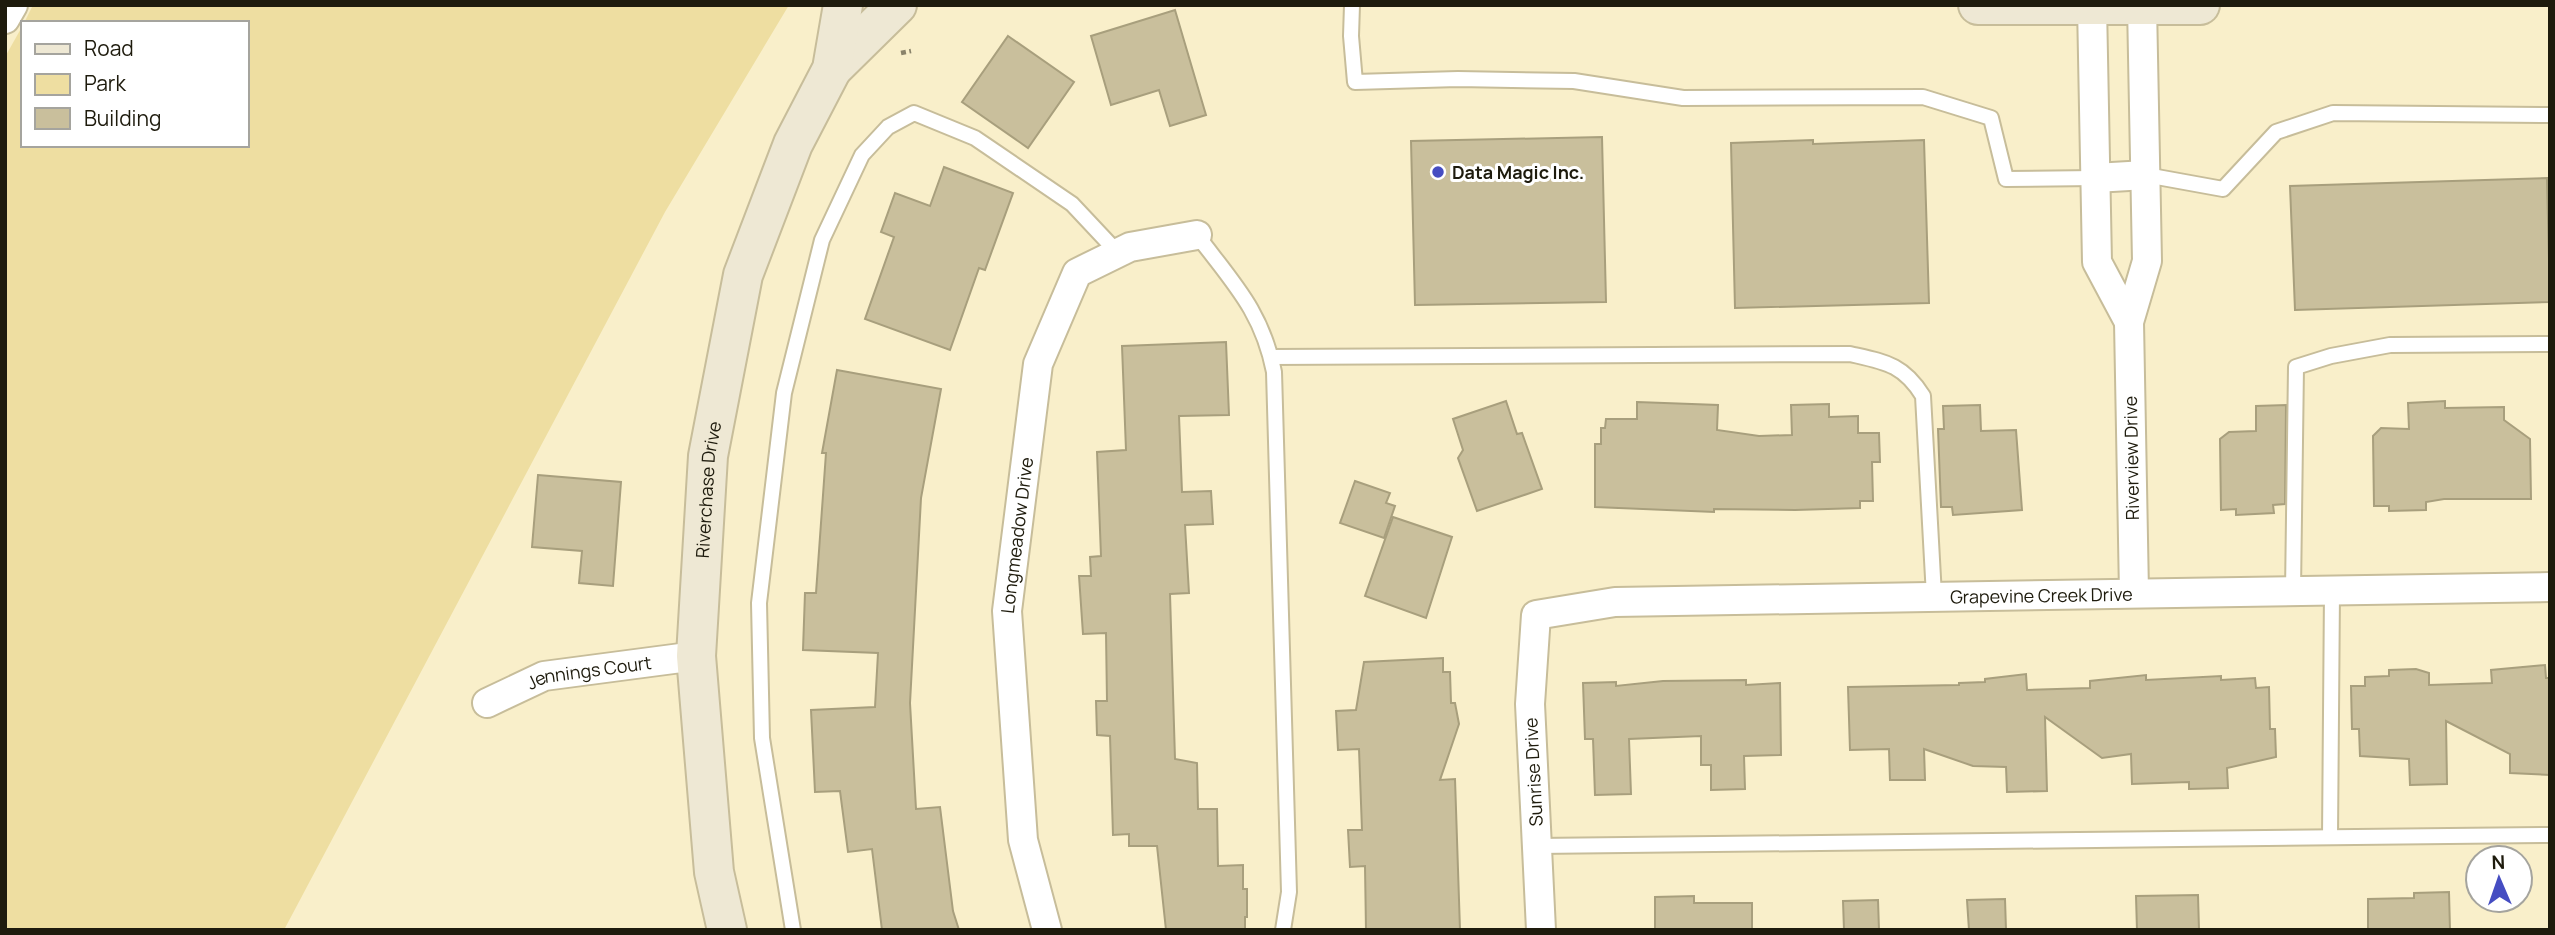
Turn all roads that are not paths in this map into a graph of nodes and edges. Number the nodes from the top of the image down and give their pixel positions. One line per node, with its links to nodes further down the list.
1 (13, 5): 9 (street)
2 (844, 5): 10 (street, Riverchase Drive)
3 (897, 5): 10 (street, Riverchase Drive)
4 (1352, 5): 13 (lane)
5 (1978, 5): 7 (street)
6 (2200, 5): 8 (street)
7 (2092, 6): 8 (street); 13 (street, Riverview Drive)
8 (2143, 6): 12 (street, Riverview Drive)
9 (5, 19)
10 (832, 69): 25 (street, Riverchase Drive)
11 (2550, 115): 12 (lane)
12 (2146, 175): 13 (street); 16 (street, Riverview Drive)
13 (2095, 178): 16 (street, Riverview Drive)
14 (1197, 235): 15 (street, Longmeadow Drive); 18 (lane)
15 (1118, 253): 31 (lane); 32 (street, Longmeadow Drive)
16 (2129, 323): 22 (street, Riverview Drive)
17 (2550, 344): 20 (lane)
18 (1271, 357): 23 (lane); 33 (lane)
19 (2550, 587): 21 (street, Grapevine Creek Drive)
20 (2292, 591): 21 (street, Grapevine Creek Drive); 22 (street, Grapevine Creek Drive)
21 (2332, 591): 28 (lane)
22 (2134, 593): 23 (street, Grapevine Creek Drive)
23 (1934, 596): 24 (street, Grapevine Creek Drive)
24 (1536, 615): 29 (street, Sunrise Drive)
25 (696, 656): 26 (street, Jennings Court); 30 (street, Riverchase Drive)
26 (488, 703)
27 (2550, 835): 28 (lane)
28 (2330, 837): 29 (lane)
29 (1537, 846): 34 (street, Sunrise Drive)
30 (727, 930)
31 (793, 930)
32 (1048, 930)
33 (1283, 930)
34 (1541, 930)

